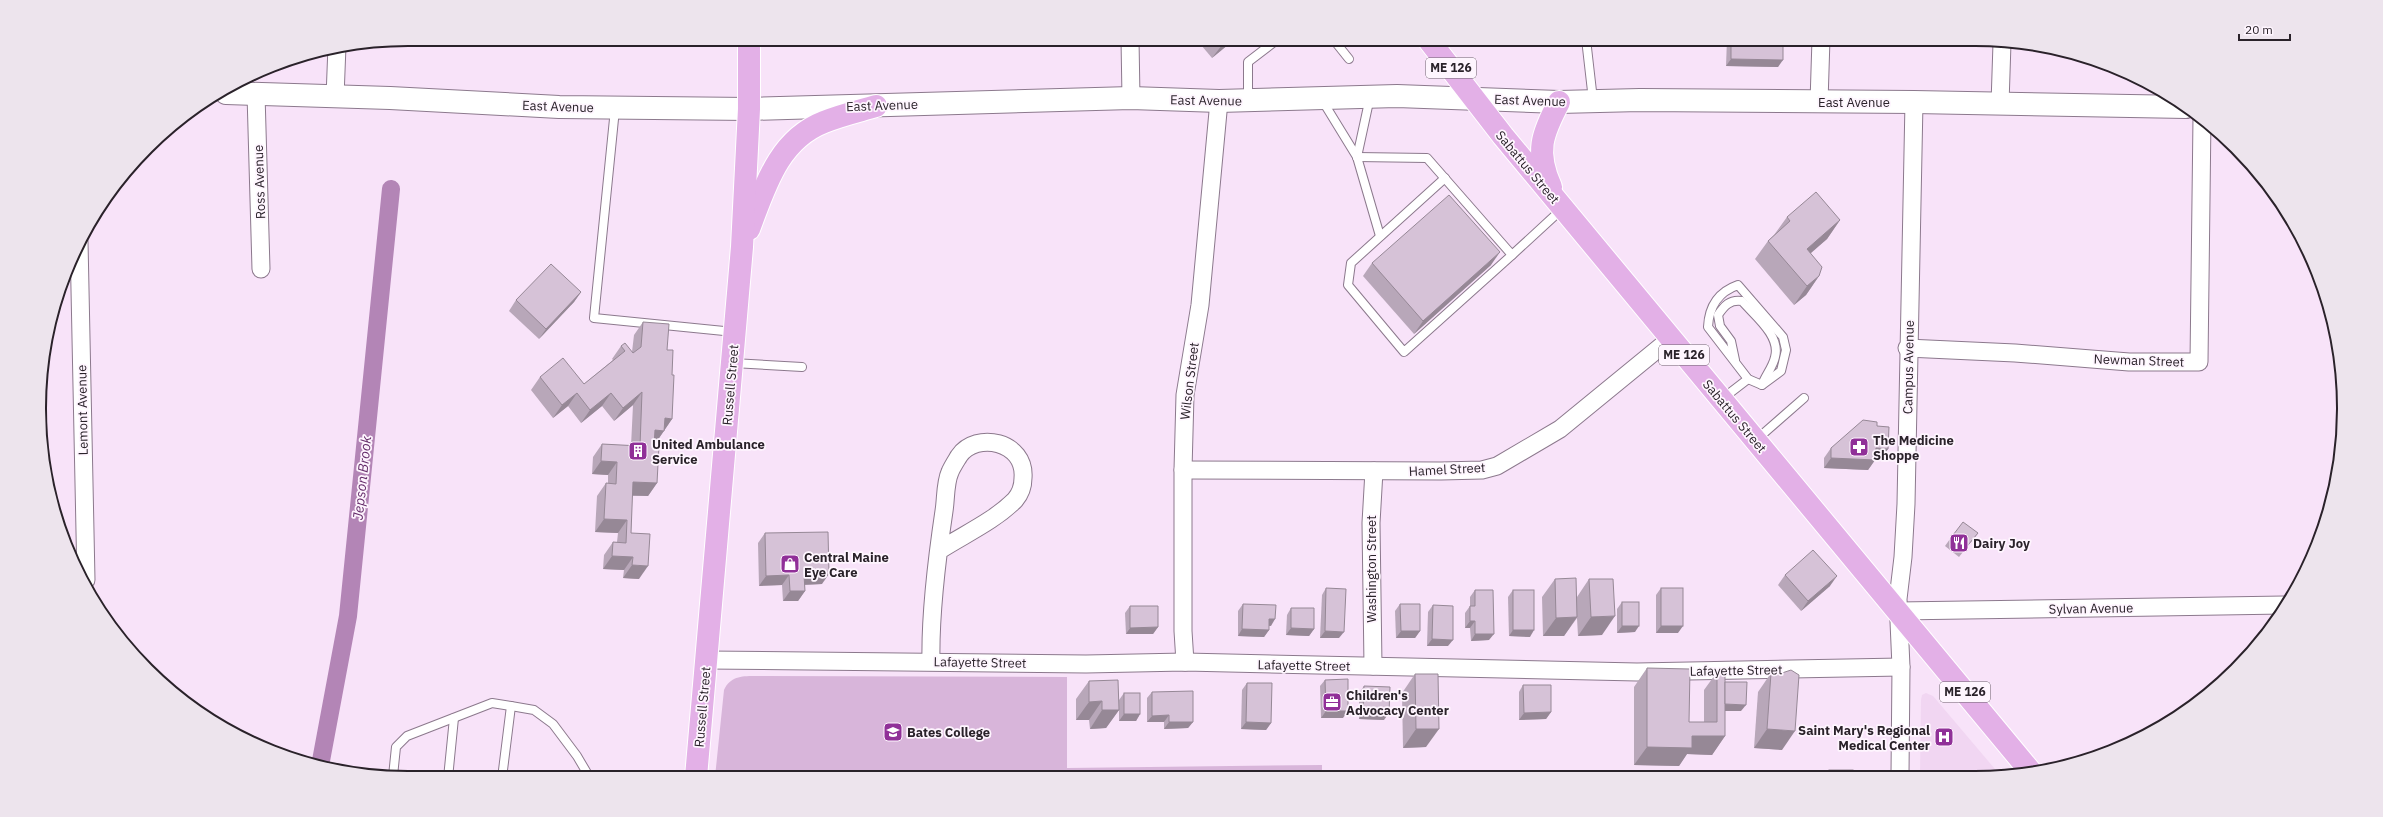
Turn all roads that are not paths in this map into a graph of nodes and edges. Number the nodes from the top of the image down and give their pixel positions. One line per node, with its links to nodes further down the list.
1 (749, 46): 28 (main road, Russell Street)
2 (1130, 46): 15 (street)
3 (1269, 46): 18 (lane)
4 (1339, 46): 10 (lane)
5 (1434, 46): 17 (main road, Sabattus Street / ME 126)
6 (1587, 46): 19 (lane)
7 (1821, 46): 22 (street)
8 (2002, 47): 24 (street)
9 (337, 53): 13 (street)
10 (1350, 58)
11 (230, 93): 12 (main road, East Avenue)
12 (256, 94): 13 (main road, East Avenue); 37 (street, Ross Avenue)
13 (335, 97): 27 (main road, East Avenue)
14 (1370, 97): 16 (main road, East Avenue); 17 (main road, East Avenue); 30 (lane)
15 (1131, 98): 20 (main road, East Avenue); 26 (main road, East Avenue)
16 (1321, 98): 18 (main road, East Avenue); 30 (lane)
17 (1472, 98): 21 (main road, East Avenue); 32 (main road, Sabattus Street / ME 126)
18 (1248, 100): 20 (main road, East Avenue)
19 (1593, 100): 21 (main road, East Avenue); 22 (main road, East Avenue)
20 (1219, 101): 49 (street, Wilson Street)
21 (1559, 102): 32 (main road)
22 (1819, 102): 23 (main road, East Avenue)
23 (1914, 102): 24 (main road, East Avenue); 40 (street, Campus Avenue)
24 (2000, 104): 25 (main road, East Avenue)
25 (2173, 105)
26 (876, 106): 28 (main road, East Avenue); 34 (main road)
27 (615, 107): 28 (main road, East Avenue); 38 (lane)
28 (748, 109): 34 (main road, Russell Street)
29 (2202, 126): 40 (street, Newman Street)
30 (1357, 157): 31 (lane); 33 (lane)
31 (1445, 178): 33 (lane); 35 (lane)
32 (1560, 206): 35 (lane); 39 (main road, Sabattus Street / ME 126)
33 (1380, 236): 35 (lane)
34 (742, 247): 38 (main road, Russell Street)
35 (1512, 254)
36 (79, 257): 52 (street, Lemont Avenue)
37 (261, 269)
38 (735, 332): 41 (main road, Russell Street)
39 (1670, 339): 47 (main road, Sabattus Street / ME 126); 50 (street, Hamel Street)
40 (1908, 348): 54 (street, Campus Avenue)
41 (732, 363): 43 (lane); 55 (main road, Russell Street)
42 (1736, 364): 44 (lane); 45 (lane); 45 (lane)
43 (802, 368)
44 (1748, 379): 45 (lane); 47 (lane)
45 (1762, 385)
46 (1804, 398): 48 (lane)
47 (1721, 400): 48 (main road, Sabattus Street / ME 126)
48 (1756, 441): 54 (main road, Sabattus Street / ME 126)
49 (1183, 470): 50 (street, Hamel Street); 57 (street, Wilson Street)
50 (1374, 471): 58 (street, Washington Street)
51 (940, 550): 51 (street); 56 (street)
52 (82, 562)
53 (2278, 606): 54 (street, Sylvan Avenue)
54 (1898, 611): 59 (street, Campus Avenue); 62 (main road, Sabattus Street / ME 126)
55 (706, 660): 56 (street, Lafayette Street); 67 (main road, Russell Street)
56 (931, 661): 57 (street, Lafayette Street)
57 (1185, 662): 58 (street, Lafayette Street)
58 (1373, 666): 59 (street, Lafayette Street)
59 (1901, 667): 68 (street, Campus Avenue)
60 (511, 706): 61 (lane); 65 (lane); 66 (lane)
61 (454, 718): 63 (lane); 64 (lane)
62 (2027, 767)
63 (394, 770)
64 (449, 771)
65 (503, 771)
66 (586, 771)
67 (697, 771)
68 (1900, 771)

